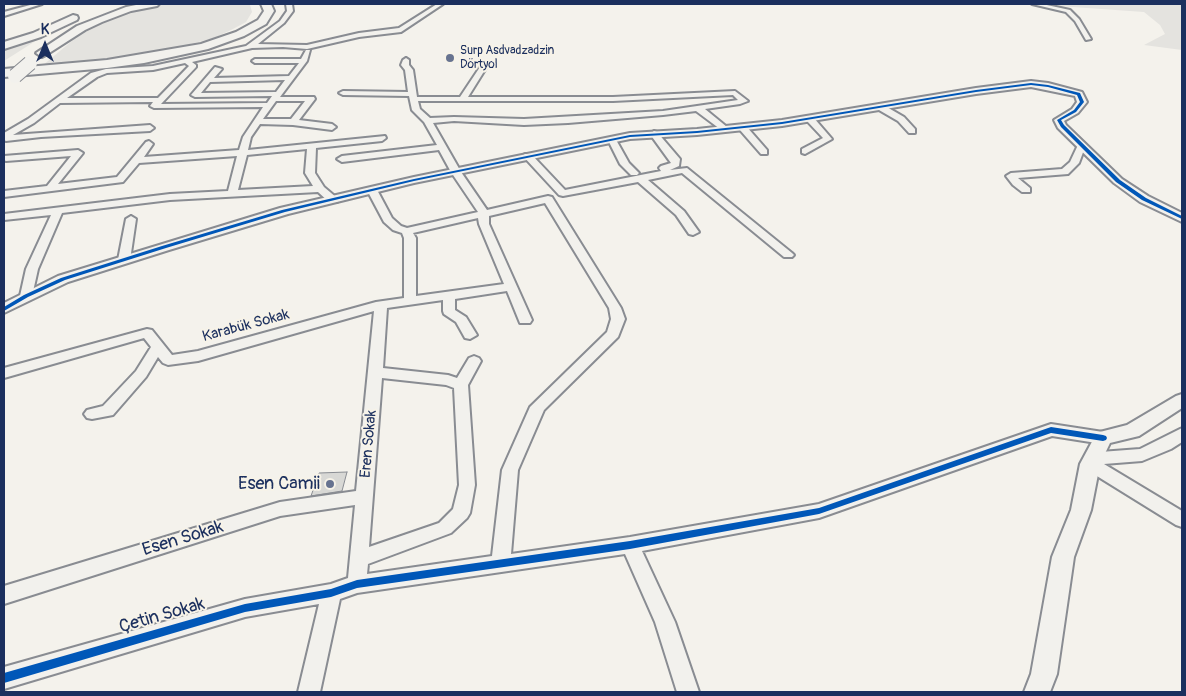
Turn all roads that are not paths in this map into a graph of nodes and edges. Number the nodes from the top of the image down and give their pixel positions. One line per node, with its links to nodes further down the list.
1 (38, 4): 9 (street)
2 (118, 4): 15 (highway)
3 (154, 4): 15 (highway)
4 (252, 4): 21 (highway)
5 (266, 4): 21 (highway)
6 (289, 4): 12 (street)
7 (440, 4): 12 (street)
8 (1035, 4): 10 (street)
9 (4, 14)
10 (1088, 39)
11 (4, 46): 13 (highway)
12 (249, 46): 19 (street)
13 (28, 49)
14 (308, 51): 18 (street)
15 (42, 53): 21 (highway, bridge)
16 (406, 60): 27 (street)
17 (255, 61): 18 (street)
18 (304, 61): 23 (street)
19 (188, 62): 30 (street); 31 (street)
20 (484, 65): 28 (street)
21 (8, 69): 25 (highway)
22 (218, 69): 24 (street)
23 (290, 78): 24 (street); 29 (street)
24 (208, 80): 29 (street)
25 (4, 87)
26 (343, 93): 27 (street)
27 (413, 96): 28 (street); 36 (street)
28 (463, 98): 32 (street)
29 (274, 99): 30 (street); 35 (street); 37 (street)
30 (158, 100): 31 (street)
31 (57, 101): 44 (street)
32 (698, 108): 36 (street); 41 (street)
33 (882, 108): 34 (street); 42 (street); 50 (street)
34 (810, 119): 40 (street); 53 (street)
35 (257, 121): 37 (street); 54 (street)
36 (428, 121): 51 (street)
37 (293, 122): 38 (street)
38 (332, 127)
39 (150, 128): 45 (street)
40 (743, 128): 41 (street); 52 (street)
41 (724, 129): 43 (street)
42 (912, 131)
43 (654, 134): 47 (street); 60 (street)
44 (4, 137): 45 (street)
45 (14, 137): 58 (street)
46 (382, 138): 49 (street)
47 (612, 140): 55 (street); 61 (street)
48 (149, 144): 57 (street)
49 (312, 145): 54 (street); 63 (street)
50 (1081, 146): 65 (street); 72 (street)
51 (443, 147): 56 (street); 59 (street)
52 (764, 152)
53 (805, 152)
54 (242, 154): 57 (street); 66 (street)
55 (528, 156): 59 (street); 61 (street)
56 (342, 159)
57 (137, 160): 62 (street)
58 (5, 161): 62 (street)
59 (456, 172): 64 (street); 70 (street)
60 (666, 173): 61 (street); 76 (street)
61 (638, 176): 75 (street)
62 (51, 188): 67 (street)
63 (320, 189): 66 (street); 68 (street)
64 (372, 190): 68 (street); 74 (street)
65 (1026, 190)
66 (232, 193): 69 (street)
67 (4, 194)
68 (333, 200): 77 (street)
69 (58, 210): 71 (street); 79 (street)
70 (483, 212): 74 (street); 78 (street); 100 (street)
71 (4, 217)
72 (1182, 218)
73 (131, 219): 77 (street)
74 (406, 231): 81 (street)
75 (693, 232)
76 (788, 255)
77 (124, 260): 79 (street)
78 (512, 288): 80 (street, Karabük Sokak); 84 (street)
79 (26, 296): 83 (street)
80 (449, 296): 81 (street, Karabük Sokak); 85 (street)
81 (410, 302): 82 (street, Karabük Sokak)
82 (381, 305): 86 (street, Karabük Sokak); 88 (street, Eren Sokak)
83 (4, 309)
84 (525, 320)
85 (470, 335)
86 (158, 346): 89 (street, Karabük Sokak); 92 (street)
87 (474, 361): 90 (street)
88 (375, 372): 90 (street); 96 (street, Eren Sokak)
89 (4, 373)
90 (461, 385): 99 (street)
91 (1182, 400): 94 (street)
92 (92, 414)
93 (1182, 434): 95 (street)
94 (1103, 438): 95 (street); 98 (street, Çetin Sokak)
95 (1092, 460): 97 (street); 107 (street)
96 (365, 497): 99 (street, Eren Sokak); 103 (street, Esen Sokak)
97 (1182, 520)
98 (630, 545): 100 (street, Çetin Sokak); 106 (street)
99 (360, 559): 101 (street, Eren Sokak)
100 (501, 562): 101 (street, Çetin Sokak)
101 (358, 584): 102 (street, Çetin Sokak)
102 (331, 593): 104 (street, Çetin Sokak); 105 (street)
103 (4, 595)
104 (4, 678)
105 (308, 692)
106 (688, 692)
107 (1037, 692)

